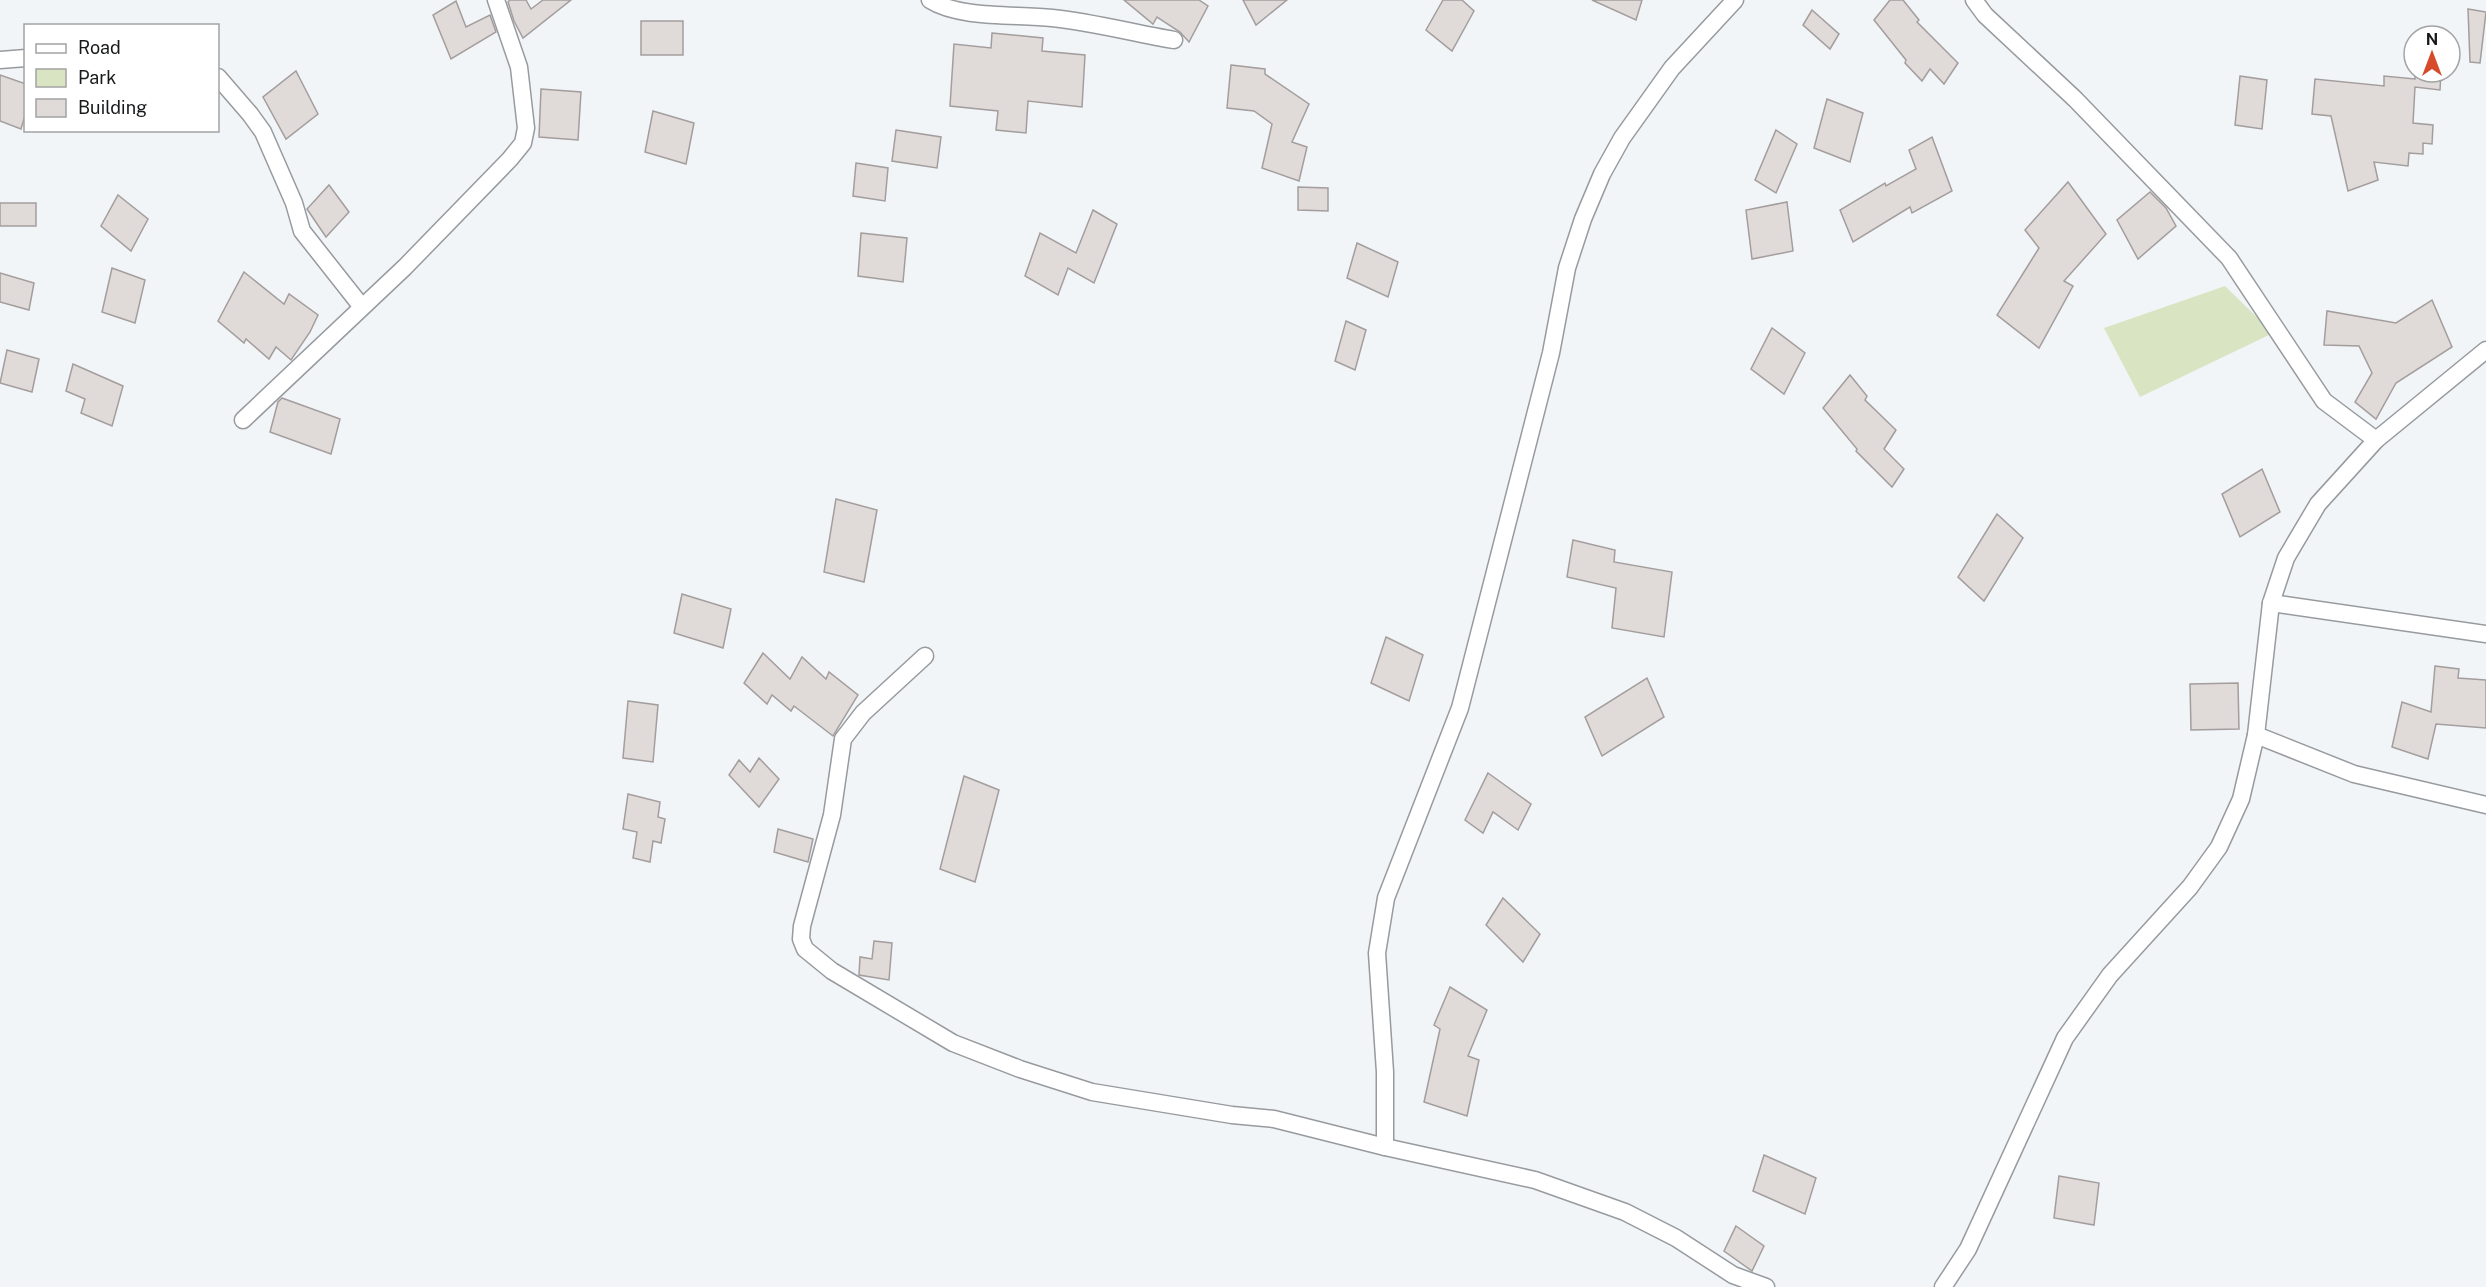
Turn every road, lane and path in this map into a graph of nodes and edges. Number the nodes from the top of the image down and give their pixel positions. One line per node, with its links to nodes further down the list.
1 (496, 0): 11 (street)
2 (930, 0): 6 (street)
3 (1026, 0): 6 (street)
4 (1735, 0): 20 (street)
5 (1974, 0): 14 (street)
6 (1019, 16): 7 (street)
7 (1174, 40)
8 (24, 58): 9 (street)
9 (0, 60)
10 (219, 78): 11 (street)
11 (362, 307): 13 (street)
12 (2486, 350): 14 (street)
13 (243, 420)
14 (2376, 440): 15 (street)
15 (2271, 603): 16 (street); 18 (street)
16 (2486, 634)
17 (925, 656): 20 (street)
18 (2256, 735): 19 (street); 22 (street)
19 (2486, 806)
20 (1385, 1147): 21 (street)
21 (1766, 1287)
22 (1943, 1287)

